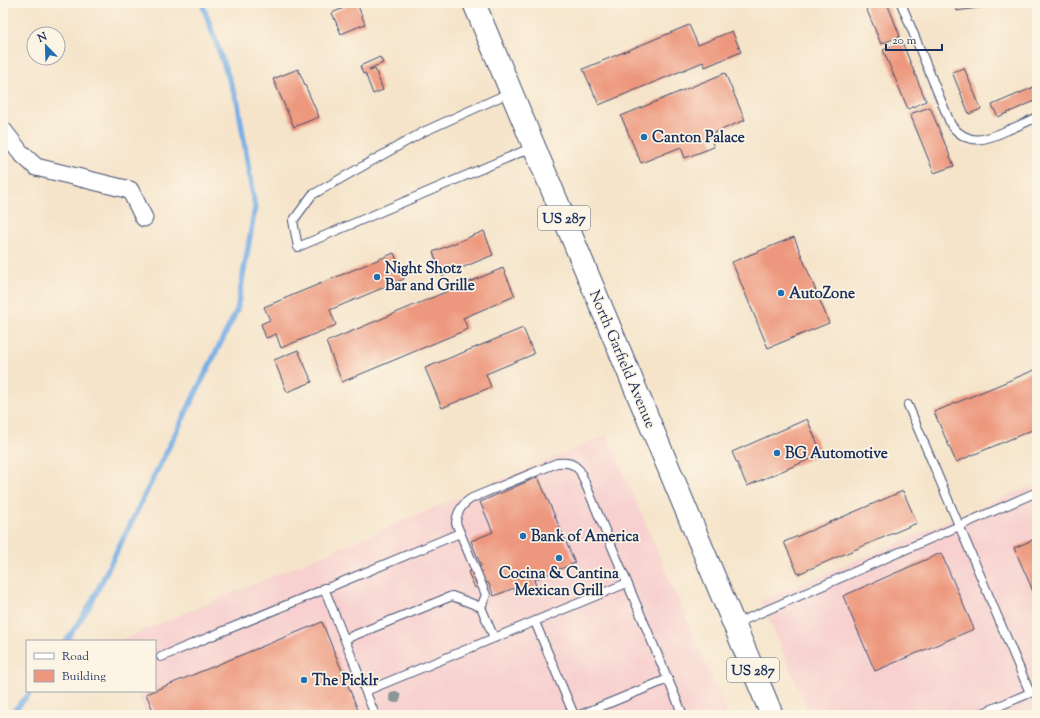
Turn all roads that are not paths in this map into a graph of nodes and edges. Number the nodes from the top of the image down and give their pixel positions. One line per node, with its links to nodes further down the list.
1 (474, 3): 3 (highway, North Garfield Avenue / US 287)
2 (902, 3): 4 (lane)
3 (512, 92): 6 (highway, North Garfield Avenue / US 287); 6 (lane)
4 (1037, 117)
5 (3, 131): 7 (street)
6 (534, 146): 16 (highway, North Garfield Avenue / US 287)
7 (144, 218)
8 (908, 405): 10 (lane)
9 (1037, 492): 10 (lane)
10 (959, 526): 16 (lane); 22 (lane)
11 (460, 533): 12 (lane); 13 (lane); 14 (lane)
12 (627, 582): 15 (lane); 20 (lane)
13 (324, 588): 18 (lane); 19 (lane)
14 (481, 607): 17 (lane); 18 (lane)
15 (535, 622): 17 (lane); 24 (lane)
16 (734, 624): 27 (highway, North Garfield Avenue / US 287)
17 (494, 638): 21 (lane)
18 (345, 639): 21 (lane)
19 (161, 657)
20 (668, 679): 25 (lane); 26 (lane)
21 (366, 691): 23 (lane)
22 (1034, 691): 28 (lane)
23 (375, 715)
24 (574, 715)
25 (580, 715)
26 (683, 715)
27 (772, 715)
28 (978, 715)

